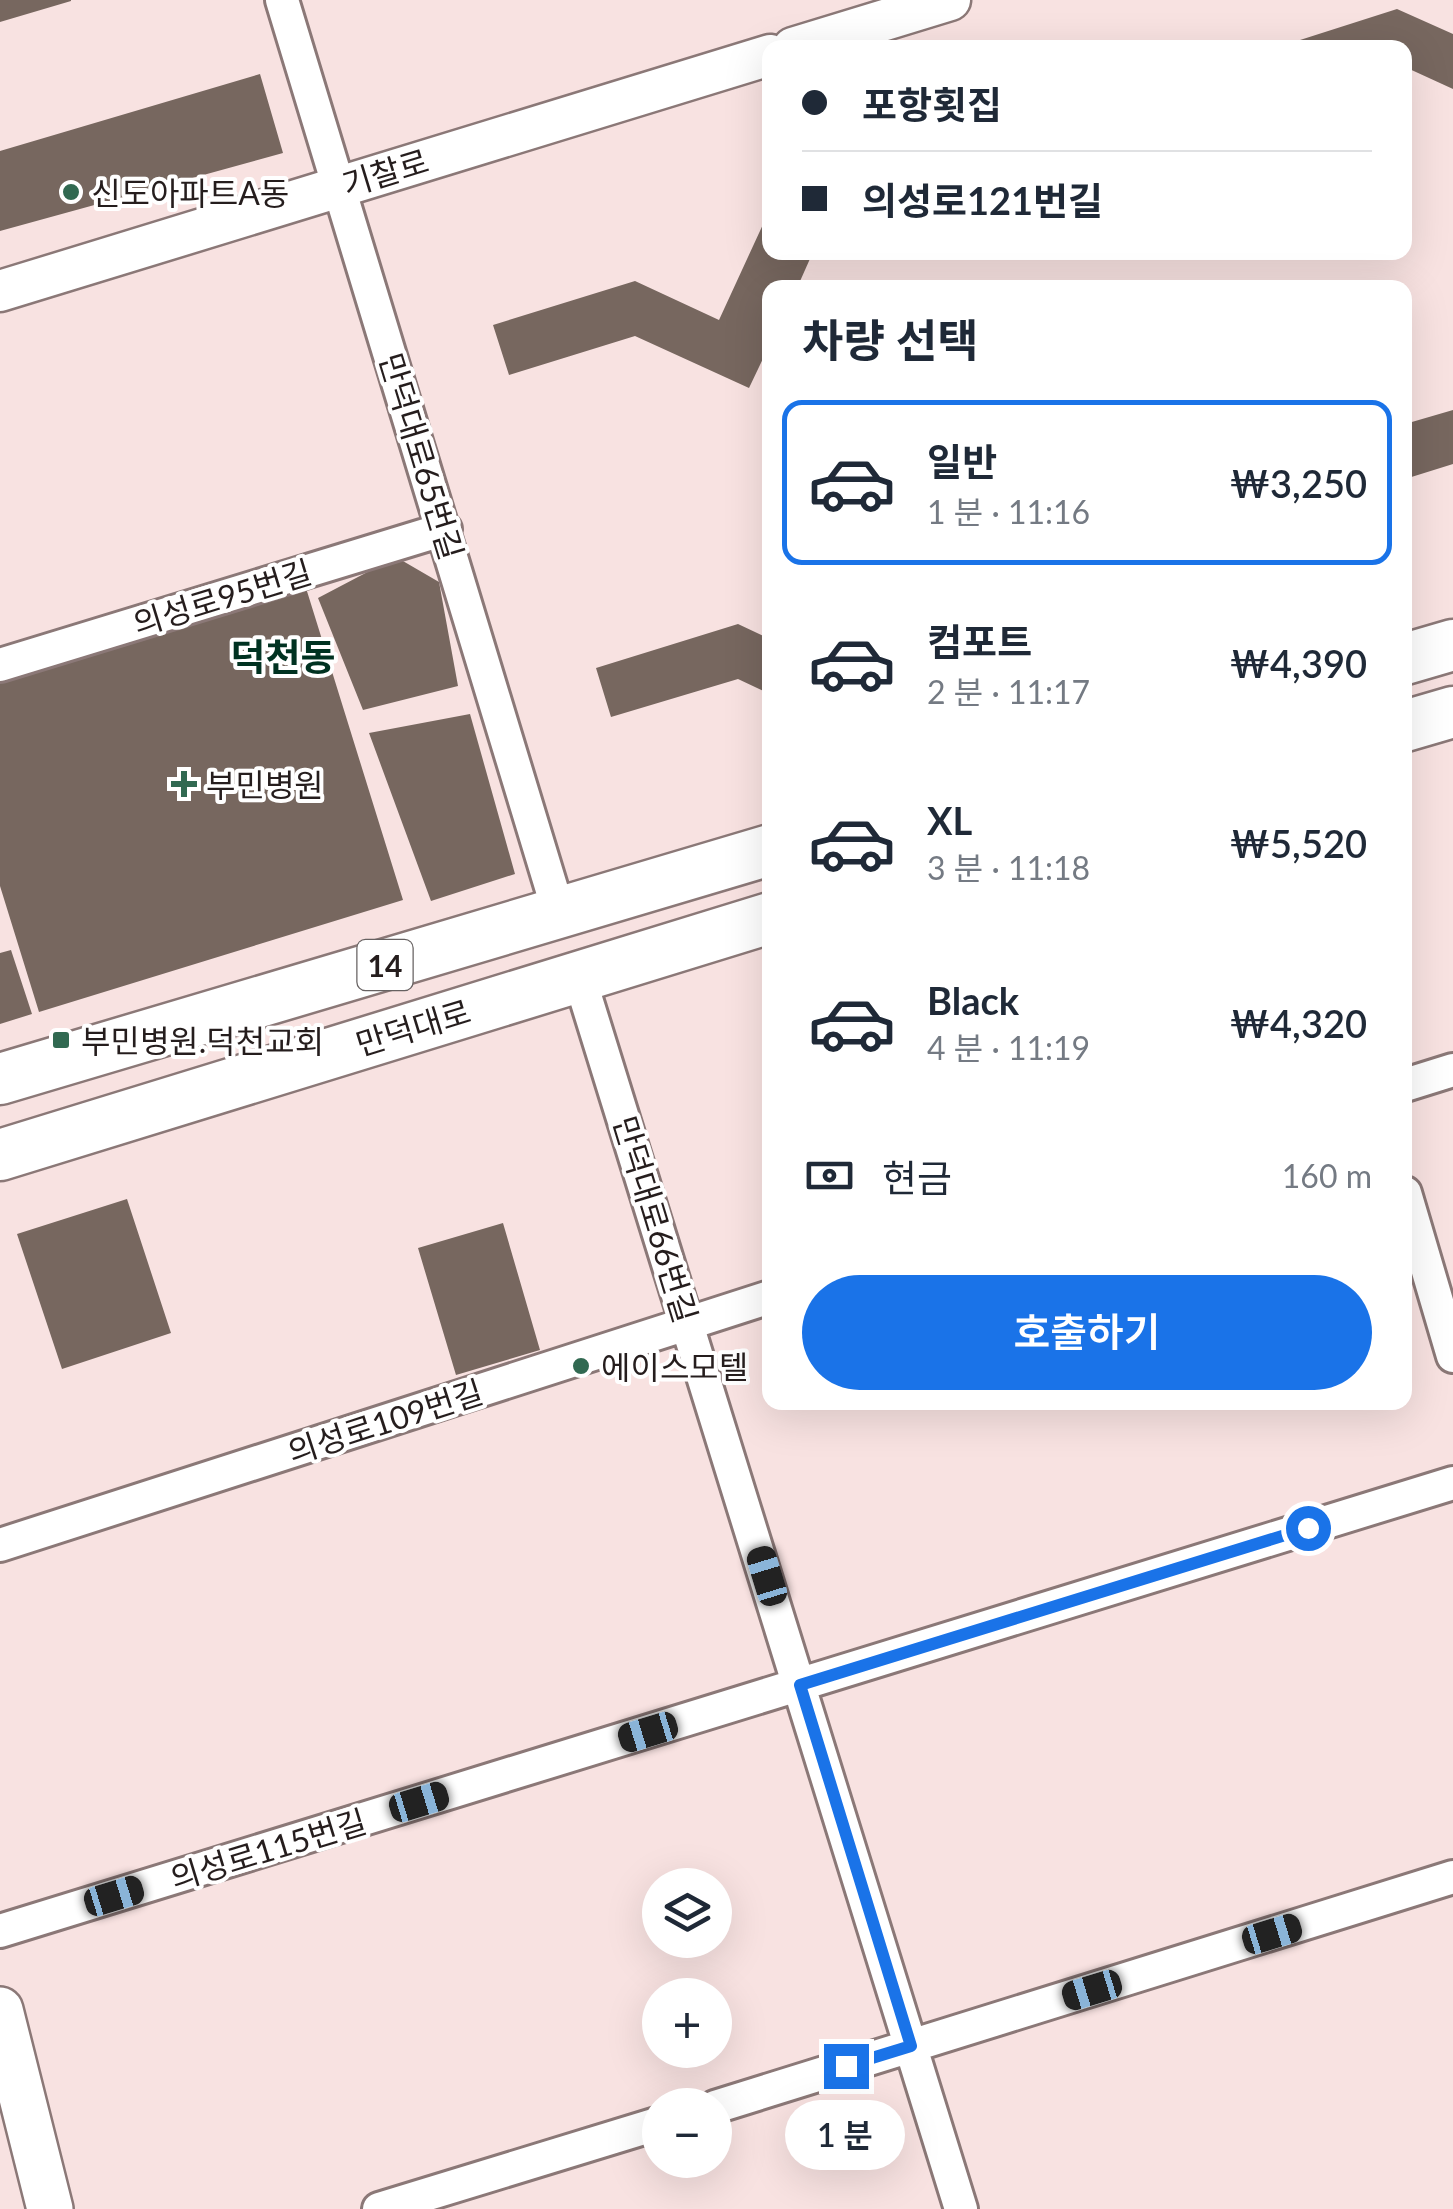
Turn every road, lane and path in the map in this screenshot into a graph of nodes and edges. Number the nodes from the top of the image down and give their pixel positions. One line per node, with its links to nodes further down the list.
1 (282, 0): 5 (street, 만덕대로65번길)
2 (950, 0): 3 (street)
3 (819, 40)
4 (762, 56): 5 (street, 기찰로)
5 (339, 185): 6 (street, 기찰로); 7 (street, 만덕대로65번길)
6 (0, 292)
7 (445, 529): 10 (street, 의성로95번길); 14 (street, 만덕대로65번길)
8 (1453, 645): 9 (main road)
9 (1412, 657)
10 (0, 664)
11 (1453, 712): 12 (main road)
12 (1412, 724)
13 (762, 852): 14 (main road, 만덕대로 / 14)
14 (559, 914): 18 (main road, 만덕대로 / 14)
15 (762, 920): 16 (main road, 만덕대로)
16 (579, 976): 20 (main road, 만덕대로); 23 (street, 만덕대로66번길)
17 (1453, 1070): 19 (street)
18 (0, 1079)
19 (1412, 1083)
20 (0, 1155)
21 (1412, 1216): 24 (street)
22 (762, 1300): 23 (street, 의성로109번길)
23 (689, 1324): 26 (street, 의성로109번길); 27 (street, 만덕대로66번길)
24 (1453, 1356)
25 (1453, 1483): 27 (street, 의성로115번길)
26 (0, 1544)
27 (800, 1685): 29 (street, 의성로115번길); 31 (street, 만덕대로66번길)
28 (1453, 1877): 31 (street)
29 (0, 1931)
30 (0, 2010): 34 (main road)
31 (911, 2046): 32 (street); 36 (street, 만덕대로66번길)
32 (732, 2101)
33 (642, 2129): 35 (street)
34 (50, 2209)
35 (380, 2209)
36 (961, 2209)

